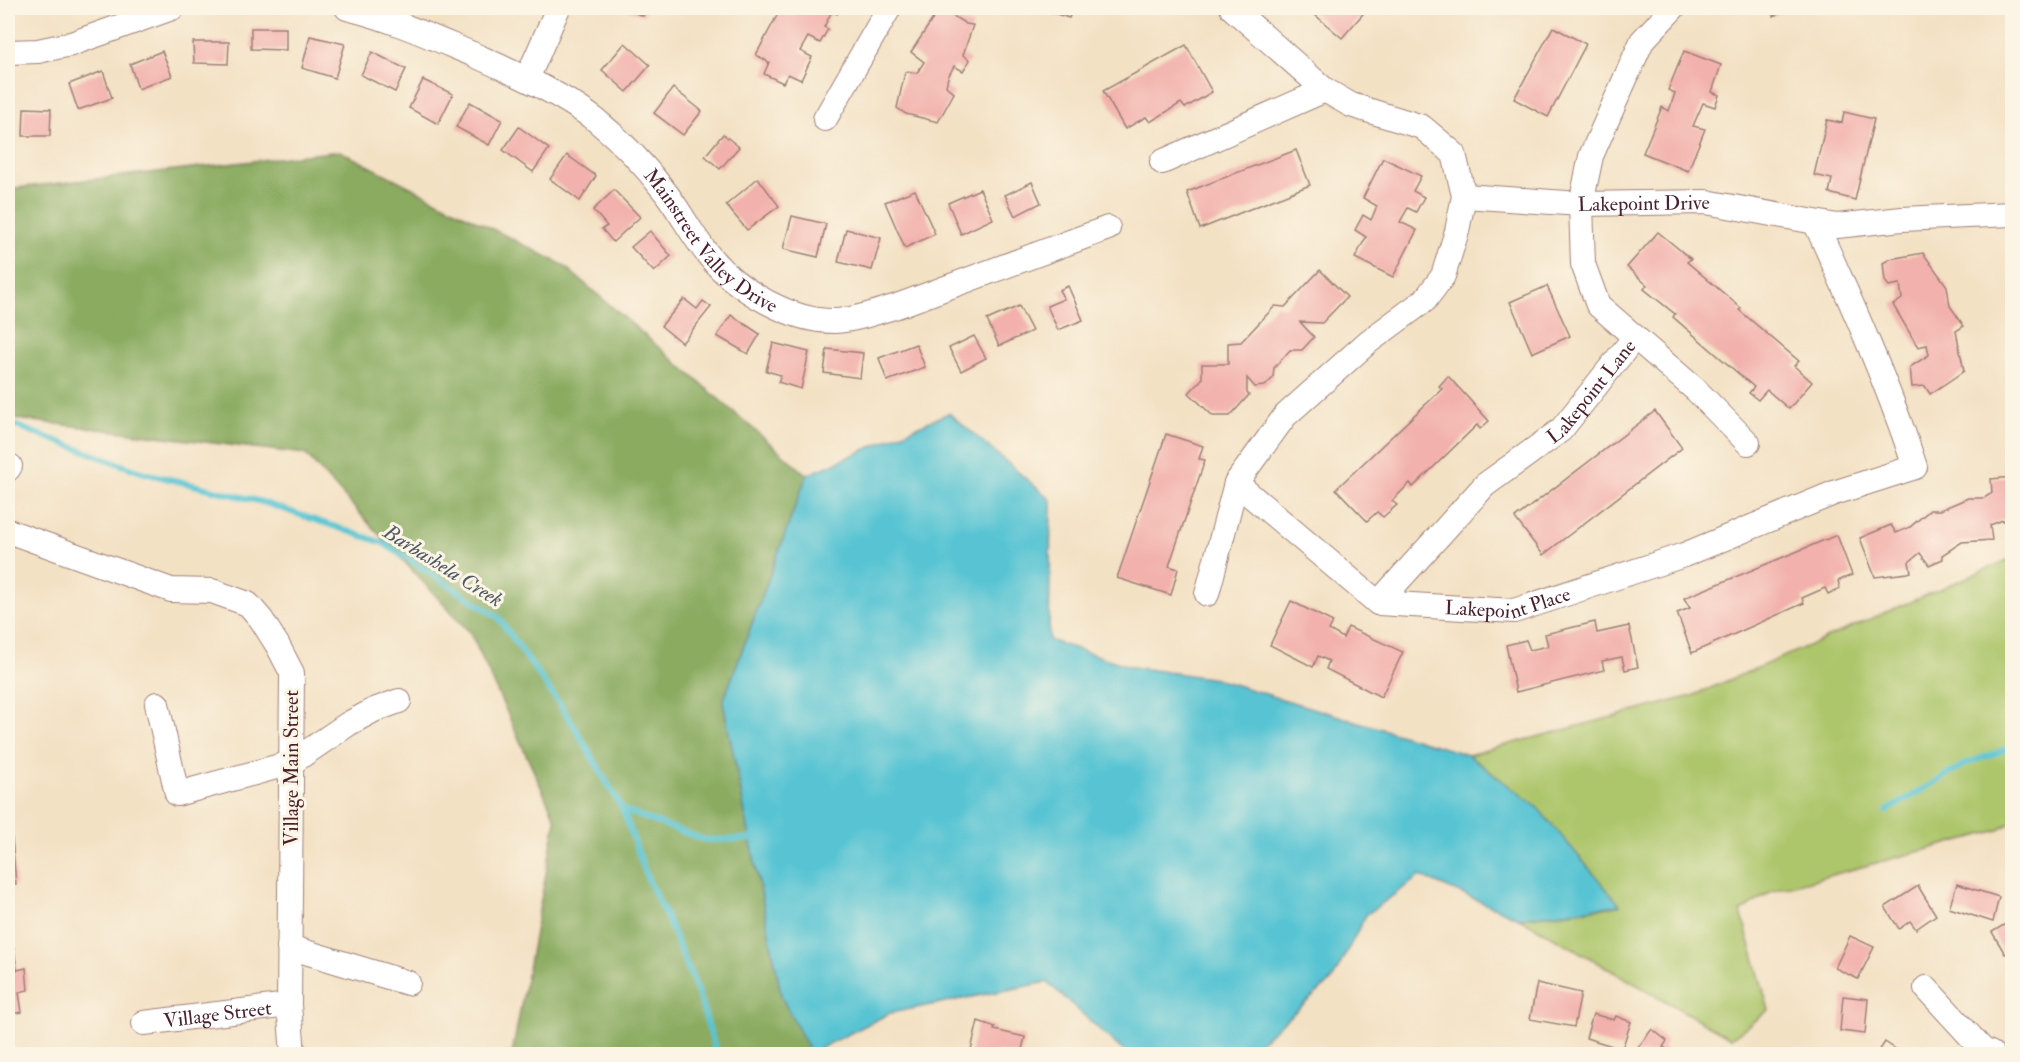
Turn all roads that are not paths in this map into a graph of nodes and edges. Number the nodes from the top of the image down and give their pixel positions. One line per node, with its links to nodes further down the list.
1 (172, 8): 7 (street)
2 (346, 8): 8 (street, Mainstreet Valley Drive)
3 (558, 8): 8 (street)
4 (889, 8): 10 (street)
5 (1232, 8): 9 (street)
6 (1673, 8): 13 (street, Lakepoint Lane)
7 (8, 52)
8 (527, 79): 16 (street, Mainstreet Valley Drive)
9 (1325, 90): 11 (street); 12 (street)
10 (825, 119)
11 (1162, 162)
12 (1464, 196): 13 (street, Lakepoint Drive); 19 (street)
13 (1581, 204): 15 (street, Lakepoint Drive); 17 (street, Lakepoint Lane)
14 (2012, 215): 15 (street, Lakepoint Drive)
15 (1816, 224): 22 (street, Lakepoint Place)
16 (1108, 228)
17 (1635, 337): 18 (street); 22 (street, Lakepoint Lane)
18 (1748, 443)
19 (1236, 483): 21 (street); 22 (street)
20 (8, 531): 25 (street, Village Main Street)
21 (1207, 594)
22 (1378, 603)
23 (399, 701): 25 (street)
24 (157, 704): 25 (street)
25 (291, 763): 26 (street, Village Main Street)
26 (289, 947): 27 (street); 29 (street, Village Main Street)
27 (408, 983)
28 (1926, 988): 32 (street)
29 (289, 1005): 30 (street, Village Street); 31 (street, Village Main Street)
30 (144, 1023)
31 (293, 1054)
32 (1992, 1054)

